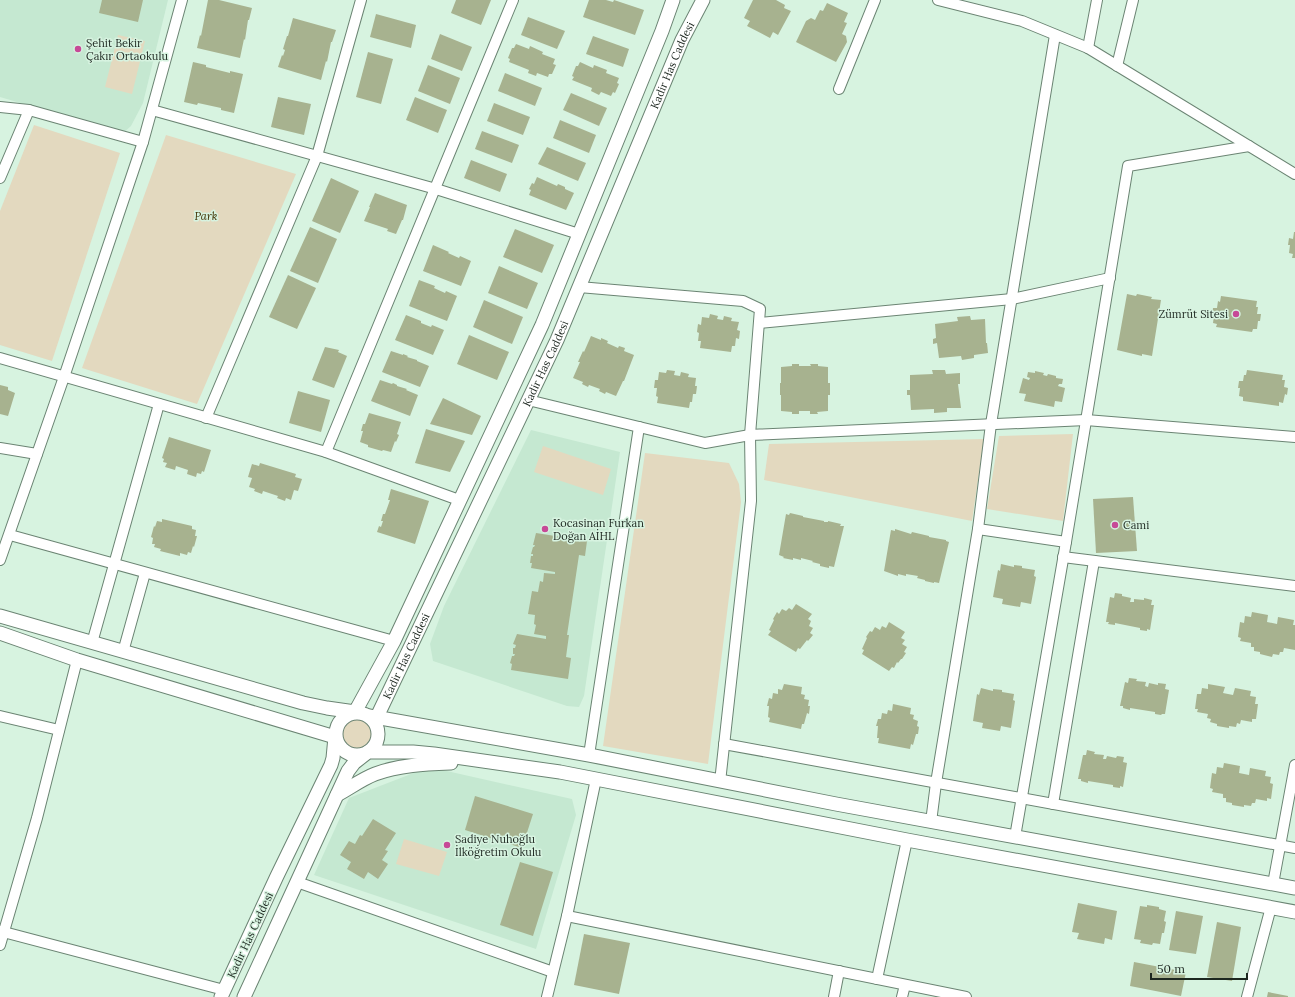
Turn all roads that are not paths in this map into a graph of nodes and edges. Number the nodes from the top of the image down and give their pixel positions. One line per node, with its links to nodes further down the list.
1 (182, 0): 16 (street)
2 (361, 0): 19 (street)
3 (513, 0): 22 (street)
4 (673, 0): 23 (street, Kadir Has Caddesi)
5 (703, 0): 25 (street, Kadir Has Caddesi)
6 (875, 0): 13 (street)
7 (938, 0): 10 (street)
8 (1097, 0): 11 (street)
9 (1133, 0): 12 (street)
10 (1056, 35): 11 (street); 26 (street)
11 (1088, 48): 12 (street)
12 (1117, 66): 18 (street)
13 (840, 89)
14 (0, 107): 15 (street)
15 (29, 110): 17 (street); 21 (street)
16 (152, 110): 17 (street); 19 (street)
17 (143, 142): 29 (street)
18 (1248, 146): 20 (street); 24 (street)
19 (317, 156): 22 (street); 32 (street)
20 (1295, 174)
21 (0, 178)
22 (436, 189): 23 (street); 39 (street)
23 (579, 234): 41 (street, Kadir Has Caddesi)
24 (1110, 278): 26 (street); 33 (street)
25 (579, 287): 27 (street); 30 (street, Kadir Has Caddesi)
26 (1012, 299): 27 (street); 34 (street)
27 (759, 323): 36 (street)
28 (0, 358): 29 (street)
29 (64, 377): 31 (street); 40 (street)
30 (528, 400): 35 (street); 59 (street, Kadir Has Caddesi)
31 (159, 404): 32 (street); 48 (street)
32 (206, 418): 39 (street)
33 (1086, 420): 34 (street); 37 (street); 44 (street)
34 (991, 424): 36 (street); 42 (street)
35 (639, 427): 36 (street); 64 (street)
36 (750, 435): 62 (street)
37 (1295, 437)
38 (0, 448): 40 (street)
39 (326, 452): 41 (street)
40 (36, 454): 43 (street)
41 (459, 500): 53 (street, Kadir Has Caddesi)
42 (978, 529): 44 (street); 69 (street)
43 (10, 535): 46 (street); 48 (street)
44 (1066, 542): 45 (street)
45 (1063, 557): 47 (street); 71 (street)
46 (0, 560)
47 (1094, 561): 50 (street); 72 (street)
48 (114, 564): 49 (street); 54 (street)
49 (145, 572): 53 (street); 55 (street)
50 (1295, 586)
51 (0, 616): 54 (street)
52 (0, 633): 56 (street)
53 (394, 641): 57 (street, Kadir Has Caddesi)
54 (92, 643): 55 (street)
55 (123, 652): 57 (street)
56 (77, 660): 60 (street); 61 (street)
57 (355, 712): 59 (street); 61 (street)
58 (0, 716): 60 (street)
59 (373, 718): 63 (street); 64 (street)
60 (59, 730): 84 (street)
61 (335, 737): 63 (street); 90 (street, Kadir Has Caddesi)
62 (724, 744): 68 (street); 69 (street)
63 (368, 752): 65 (street); 70 (street, Kadir Has Caddesi)
64 (589, 755): 68 (street)
65 (484, 761): 67 (street); 70 (street)
66 (1295, 765): 76 (street)
67 (596, 779): 75 (street); 83 (street)
68 (720, 782): 73 (street)
69 (936, 782): 71 (street); 73 (street)
70 (337, 795): 78 (street, Kadir Has Caddesi)
71 (1023, 798): 72 (street); 74 (street)
72 (1053, 804): 76 (street)
73 (931, 822): 74 (street)
74 (1015, 837): 79 (street)
75 (907, 840): 81 (street); 88 (street)
76 (1280, 845): 77 (street); 79 (street)
77 (1295, 848)
78 (297, 882): 87 (street); 91 (street, Kadir Has Caddesi)
79 (1273, 884): 80 (street)
80 (1295, 888)
81 (1271, 907): 82 (street); 96 (street)
82 (1295, 912)
83 (567, 916): 86 (street); 87 (street)
84 (2, 932): 85 (street); 90 (street)
85 (0, 946)
86 (839, 971): 88 (street); 93 (street)
87 (553, 972): 92 (street)
88 (877, 979): 89 (street)
89 (905, 985): 94 (street); 95 (street)
90 (222, 994)
91 (244, 997)
92 (547, 997)
93 (834, 997)
94 (902, 997)
95 (966, 997)
96 (1247, 997)

